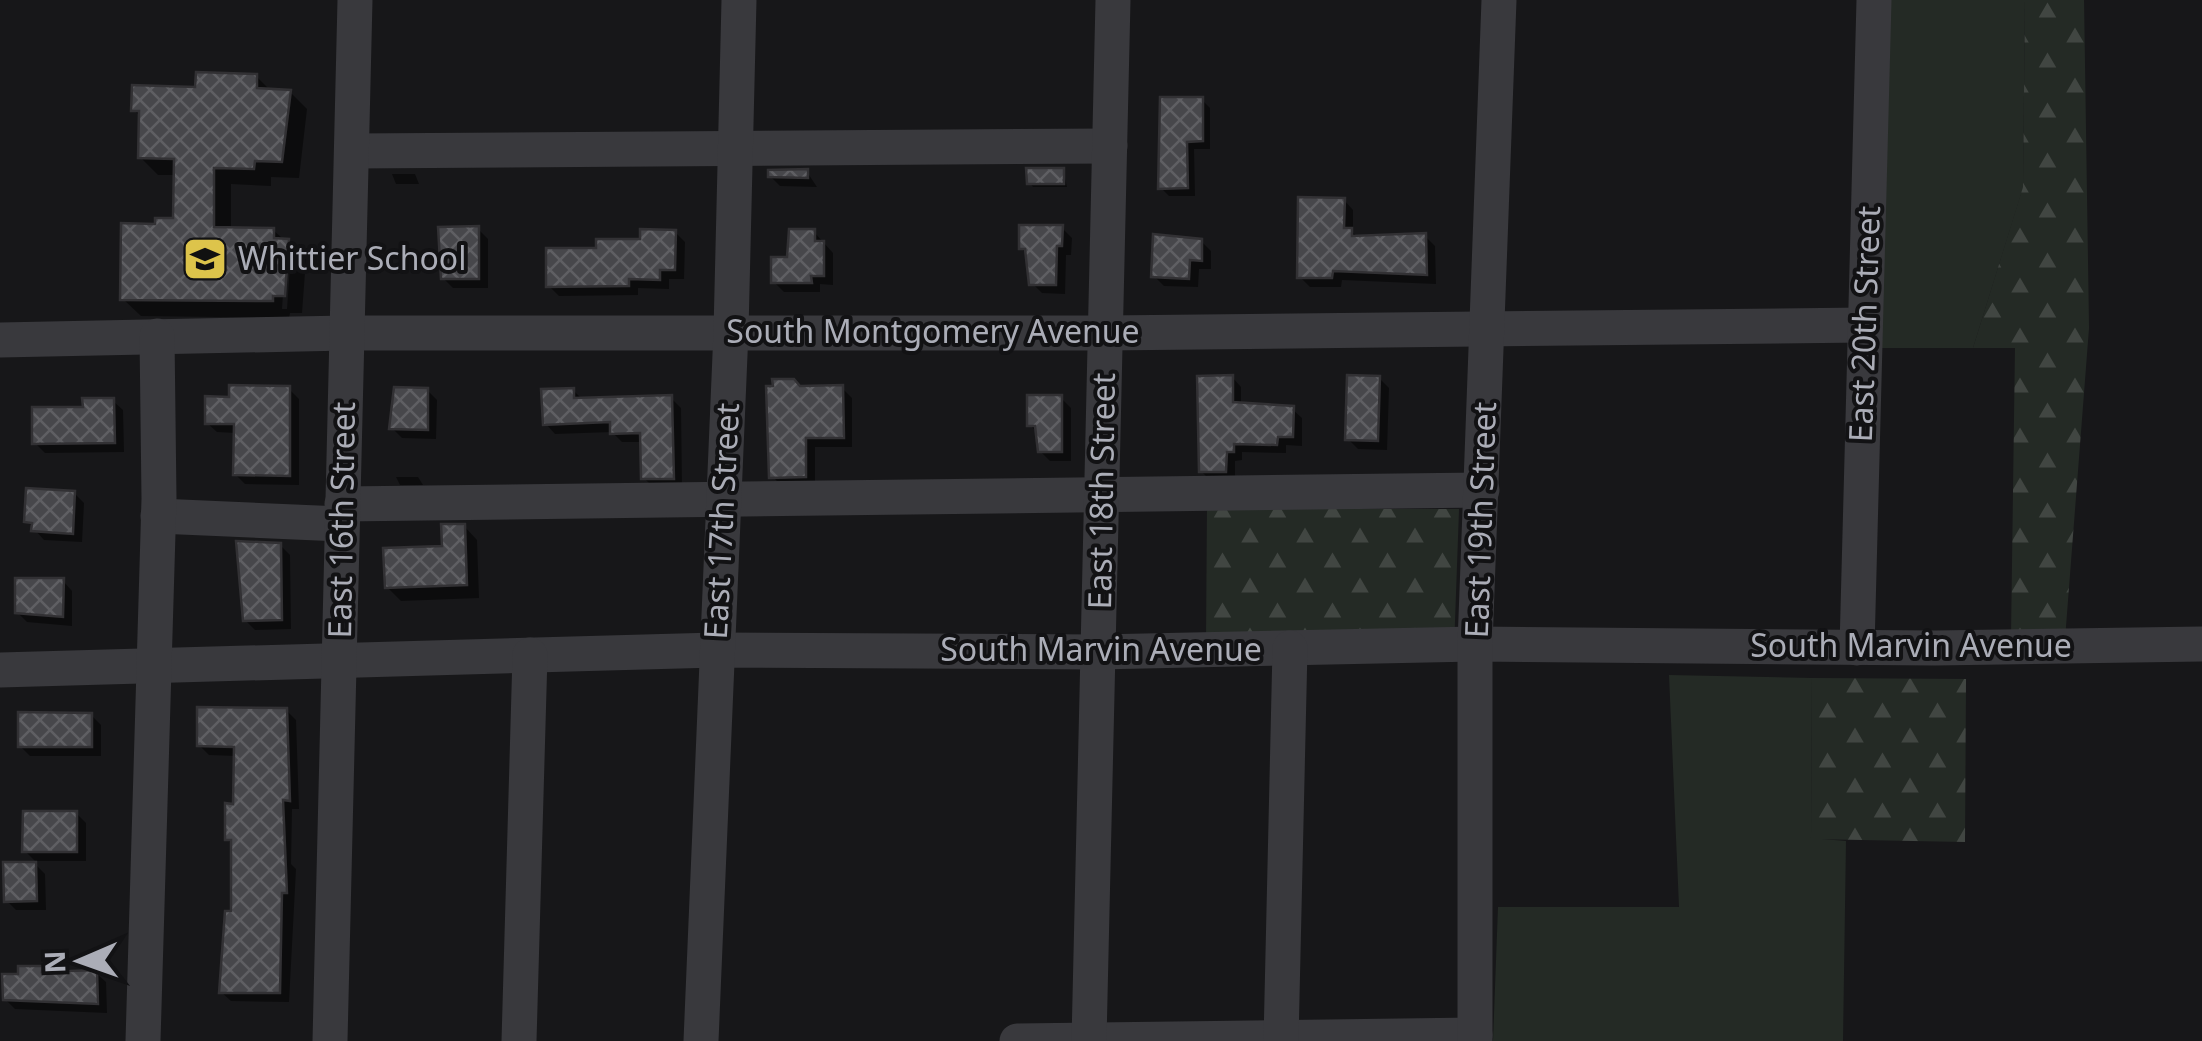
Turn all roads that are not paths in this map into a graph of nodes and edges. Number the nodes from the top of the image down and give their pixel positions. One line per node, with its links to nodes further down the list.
1 (356, 0): 8 (street, East 16th Street)
2 (740, 0): 7 (street, East 17th Street)
3 (1113, 0): 6 (street, East 18th Street)
4 (1498, 0): 9 (street, East 19th Street)
5 (1874, 0): 10 (street, East 20th Street)
6 (1110, 146): 7 (street); 13 (street, East 18th Street)
7 (736, 149): 8 (street); 11 (street, East 17th Street)
8 (352, 151): 12 (street, East 16th Street)
9 (1489, 326): 10 (street, South Montgomery Avenue); 13 (street, South Montgomery Avenue); 16 (street, East 19th Street)
10 (1865, 326): 24 (street, East 20th Street)
11 (731, 332): 12 (street, South Montgomery Avenue); 13 (street, South Montgomery Avenue); 18 (street, East 17th Street)
12 (347, 333): 14 (street, South Montgomery Avenue); 19 (street, East 16th Street)
13 (1106, 333): 17 (street, East 18th Street)
14 (157, 336): 15 (street, South Montgomery Avenue); 20 (street)
15 (0, 340)
16 (1482, 490): 17 (street); 21 (street, East 19th Street)
17 (1102, 492): 18 (street); 26 (street, East 18th Street)
18 (724, 498): 19 (street); 25 (street, East 17th Street)
19 (342, 514): 20 (street); 28 (street, East 16th Street)
20 (158, 516): 29 (street)
21 (1476, 644): 23 (street, South Marvin Avenue); 24 (street, South Marvin Avenue); 31 (street, East 19th Street)
22 (2202, 644): 24 (street, South Marvin Avenue)
23 (1290, 648): 26 (street, South Marvin Avenue); 33 (street)
24 (1857, 648)
25 (716, 650): 26 (street, South Marvin Avenue); 27 (street, South Marvin Avenue); 37 (street, East 17th Street)
26 (1098, 652): 32 (street, East 18th Street)
27 (530, 654): 28 (street, South Marvin Avenue); 36 (street)
28 (340, 659): 29 (street, South Marvin Avenue); 35 (street, East 16th Street)
29 (154, 664): 30 (street, South Marvin Avenue); 34 (street)
30 (0, 670)
31 (1475, 1038): 33 (street)
32 (1089, 1040): 33 (street); 38 (street)
33 (1281, 1040)
34 (143, 1041)
35 (330, 1041)
36 (519, 1041)
37 (701, 1041)
38 (1017, 1041)

